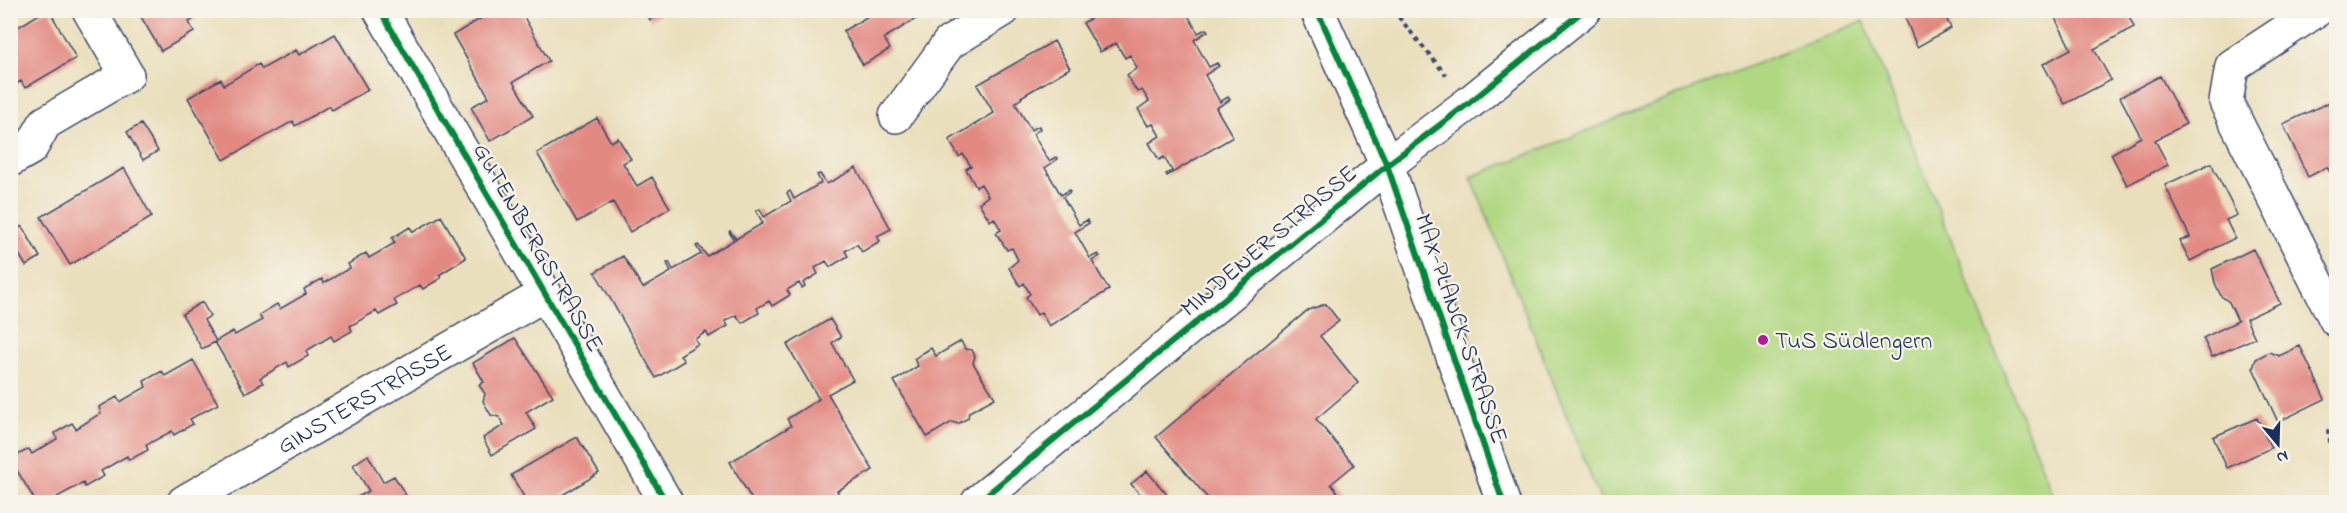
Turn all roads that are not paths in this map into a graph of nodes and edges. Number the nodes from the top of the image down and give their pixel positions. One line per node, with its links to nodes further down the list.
1 (89, 10): 8 (street)
2 (380, 10): 10 (street, GUTENBERGSTRASSE)
3 (1004, 10): 7 (street)
4 (1317, 10): 9 (street, MAX-PLANCK-STRASSE)
5 (1584, 10): 9 (street, MINDENER STRASSE)
6 (2317, 10): 11 (street)
7 (896, 116)
8 (10, 160)
9 (1387, 165): 14 (street, MINDENER STRASSE); 15 (street, MAX-PLANCK-STRASSE)
10 (545, 294): 12 (street, GINSTERSTRASSE); 13 (street, GUTENBERGSTRASSE)
11 (2337, 320)
12 (184, 502)
13 (666, 502)
14 (978, 502)
15 (1503, 502)

